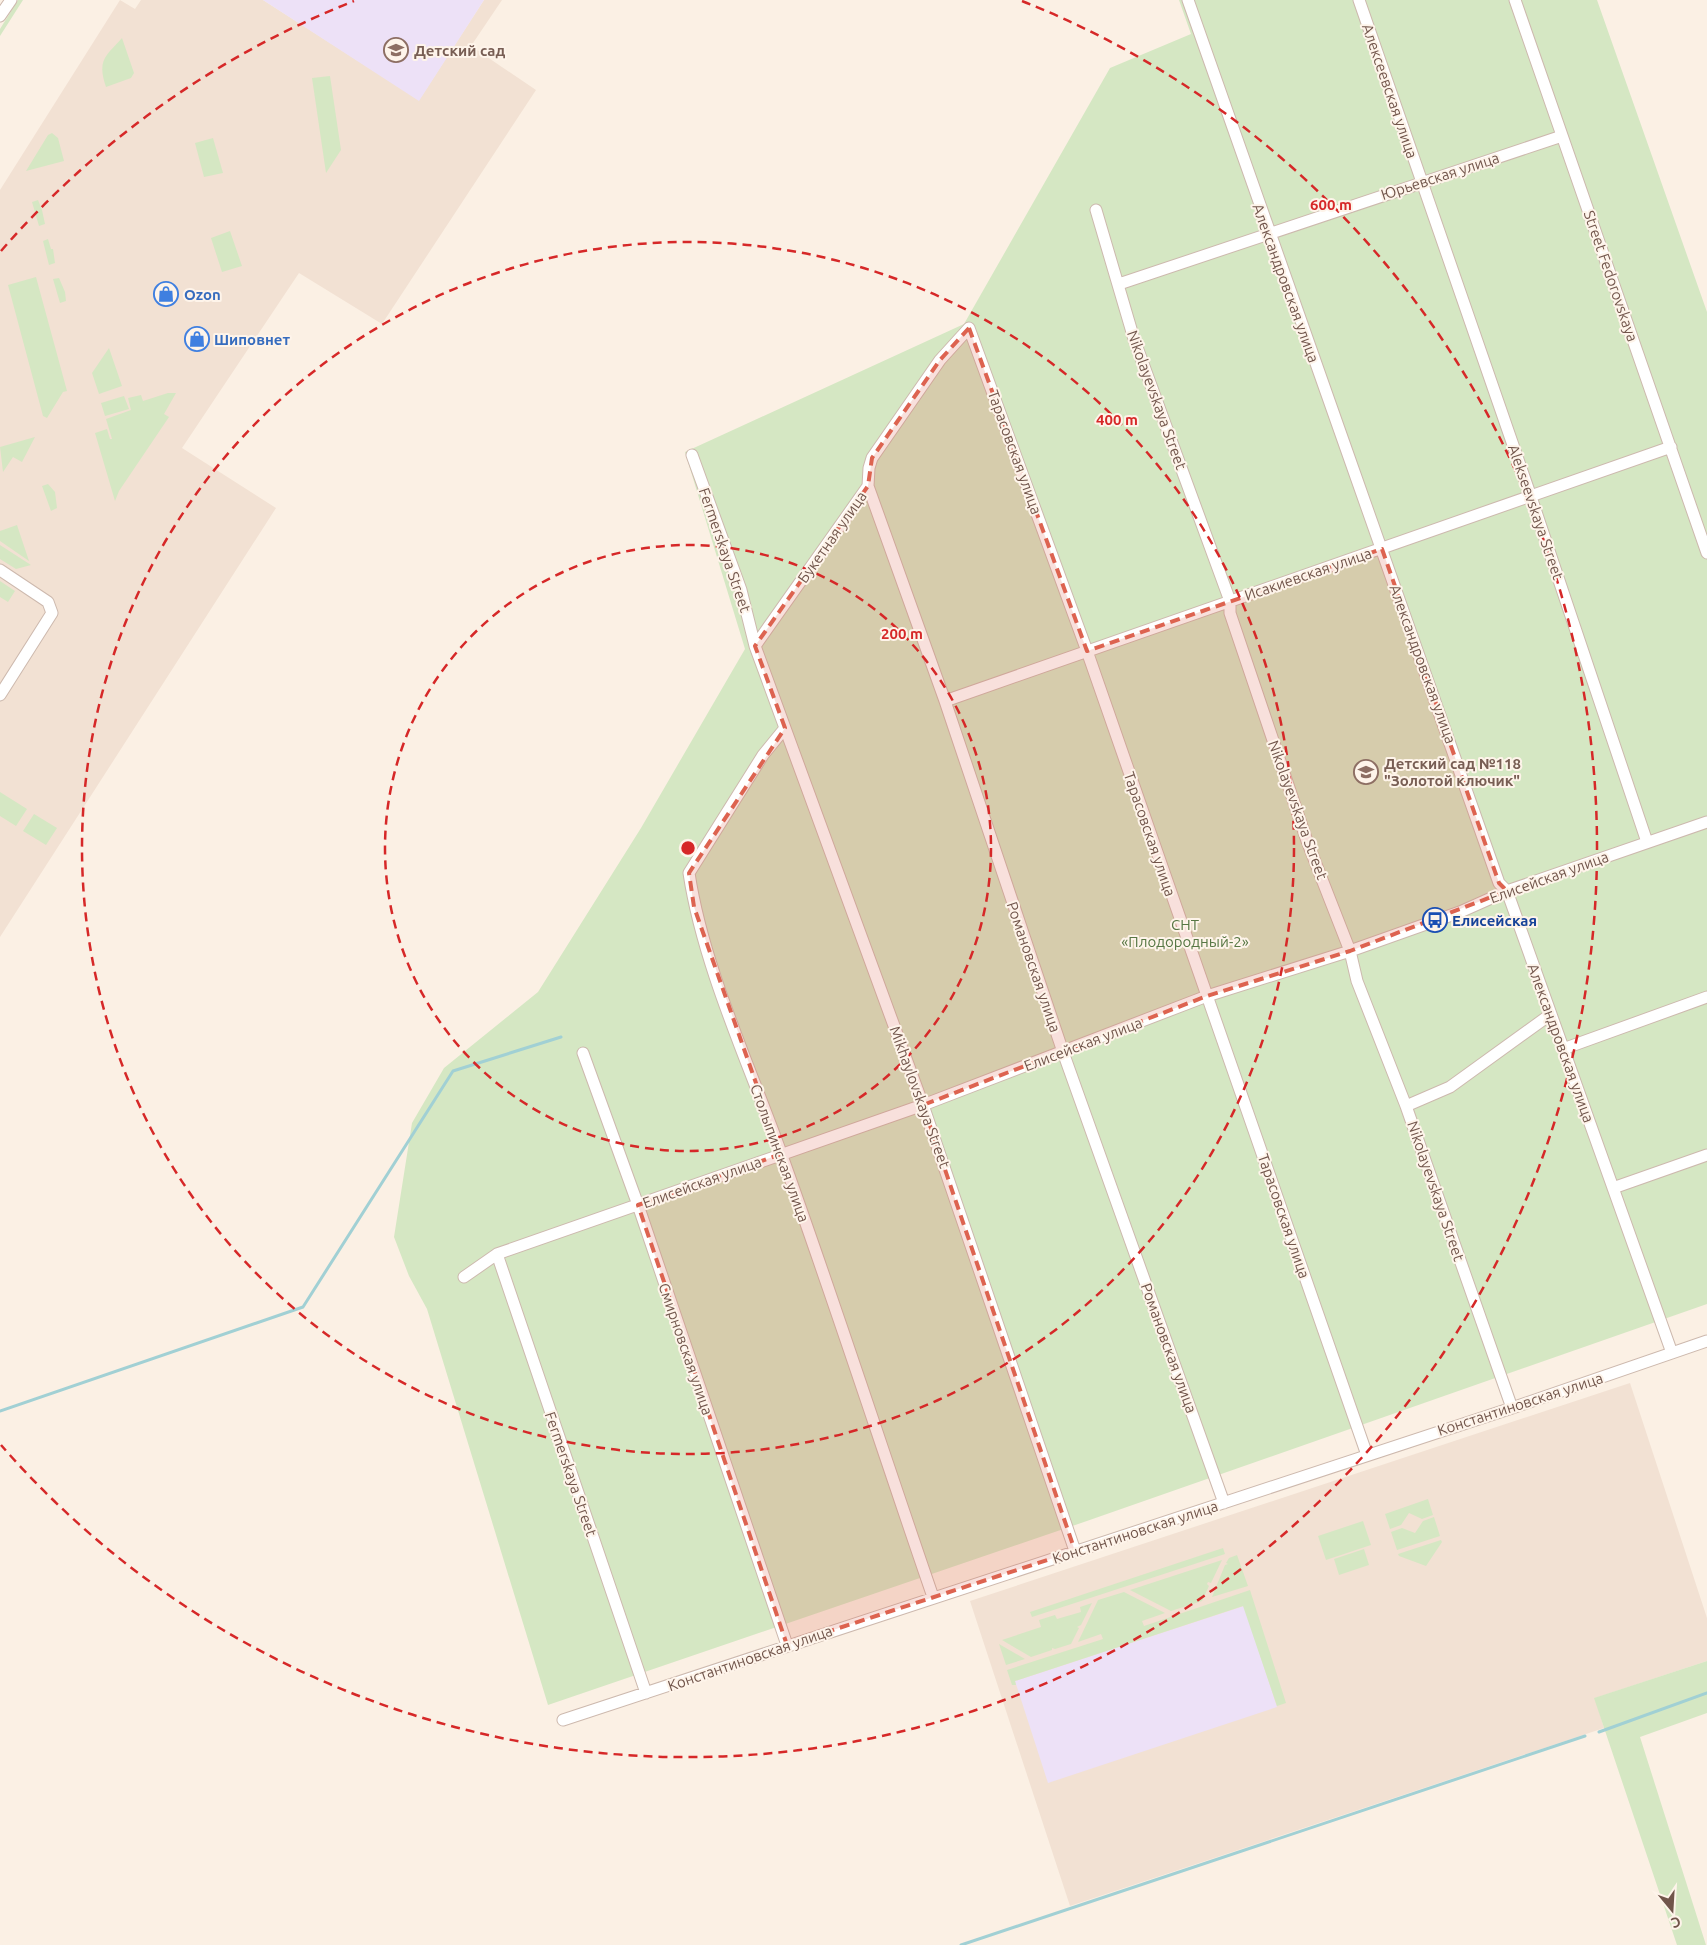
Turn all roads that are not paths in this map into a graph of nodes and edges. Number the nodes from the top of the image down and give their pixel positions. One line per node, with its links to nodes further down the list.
1 (11, 0): 5 (street)
2 (1188, 0): 9 (street, Александровская улица)
3 (1359, 0): 7 (street, Алексеевская улица)
4 (1515, 0): 6 (street, Street Fedorovskaya)
5 (0, 16)
6 (1562, 136): 7 (street, Юрьевская улица); 12 (street, Street Fedorovskaya)
7 (1422, 182): 9 (street, Юрьевская улица); 15 (street, Alekseevskaya Street)
8 (1096, 210): 10 (street, Nikolayevskaya Street)
9 (1268, 234): 10 (street, Юрьевская улица); 16 (street, Александровская улица)
10 (1119, 284): 19 (street, Nikolayevskaya Street)
11 (969, 328): 14 (street, Букетная улица); 21 (street, Тарасовская улица)
12 (1671, 448): 15 (street, Исакиевская улица); 17 (street, Street Fedorovskaya)
13 (692, 455): 20 (street, Fermerskaya Street)
14 (868, 486): 20 (street, Букетная улица); 23 (street, Романовская улица)
15 (1531, 498): 16 (street, Исакиевская улица); 26 (street, Alekseevskaya Street)
16 (1382, 549): 19 (street, Исакиевская улица); 27 (street, Александровская улица)
17 (1707, 553)
18 (0, 570): 22 (street)
19 (1230, 601): 21 (street, Исакиевская улица); 28 (street, Nikolayevskaya Street)
20 (755, 646): 24 (street, Mikhaylovskaya Street)
21 (1087, 651): 23 (street, Исакиевская улица); 29 (street, Тарасовская улица)
22 (0, 695)
23 (945, 701): 33 (street, Романовская улица)
24 (785, 728): 35 (street, Mikhaylovskaya Street); 37 (street, Столыпинская улица)
25 (1707, 822): 26 (street, Елисейская улица)
26 (1647, 842): 27 (street, Елисейская улица)
27 (1507, 890): 28 (street, Елисейская улица); 31 (street, Александровская улица)
28 (1350, 951): 29 (street, Елисейская улица); 36 (street, Nikolayevskaya Street)
29 (1208, 996): 33 (street, Елисейская улица); 46 (street, Тарасовская улица)
30 (1707, 997): 32 (street)
31 (1551, 1014): 32 (street, Александровская улица); 36 (street)
32 (1563, 1049): 39 (street, Александровская улица)
33 (1063, 1052): 35 (street, Елисейская улица); 47 (street, Романовская улица)
34 (583, 1053): 40 (street, Смирновская улица)
35 (923, 1104): 37 (street, Елисейская улица); 48 (street, Mikhaylovskaya Street)
36 (1406, 1106): 45 (street, Nikolayevskaya Street)
37 (781, 1154): 40 (street, Елисейская улица); 49 (street, Столыпинская улица)
38 (1707, 1155): 39 (street)
39 (1613, 1188): 44 (street, Александровская улица)
40 (638, 1205): 41 (street, Елисейская улица); 50 (street, Смирновская улица)
41 (497, 1254): 42 (street, Елисейская улица); 51 (street, Fermerskaya Street)
42 (464, 1277)
43 (1707, 1341): 44 (street, Константиновская улица)
44 (1672, 1353): 45 (street, Константиновская улица)
45 (1512, 1408): 46 (street, Константиновская улица)
46 (1367, 1455): 47 (street, Константиновская улица)
47 (1224, 1503): 48 (street, Константиновская улица)
48 (1075, 1551): 49 (street, Константиновская улица)
49 (933, 1597): 50 (street, Константиновская улица)
50 (787, 1645): 51 (street, Константиновская улица)
51 (646, 1693): 52 (street, Константиновская улица)
52 (563, 1720)

